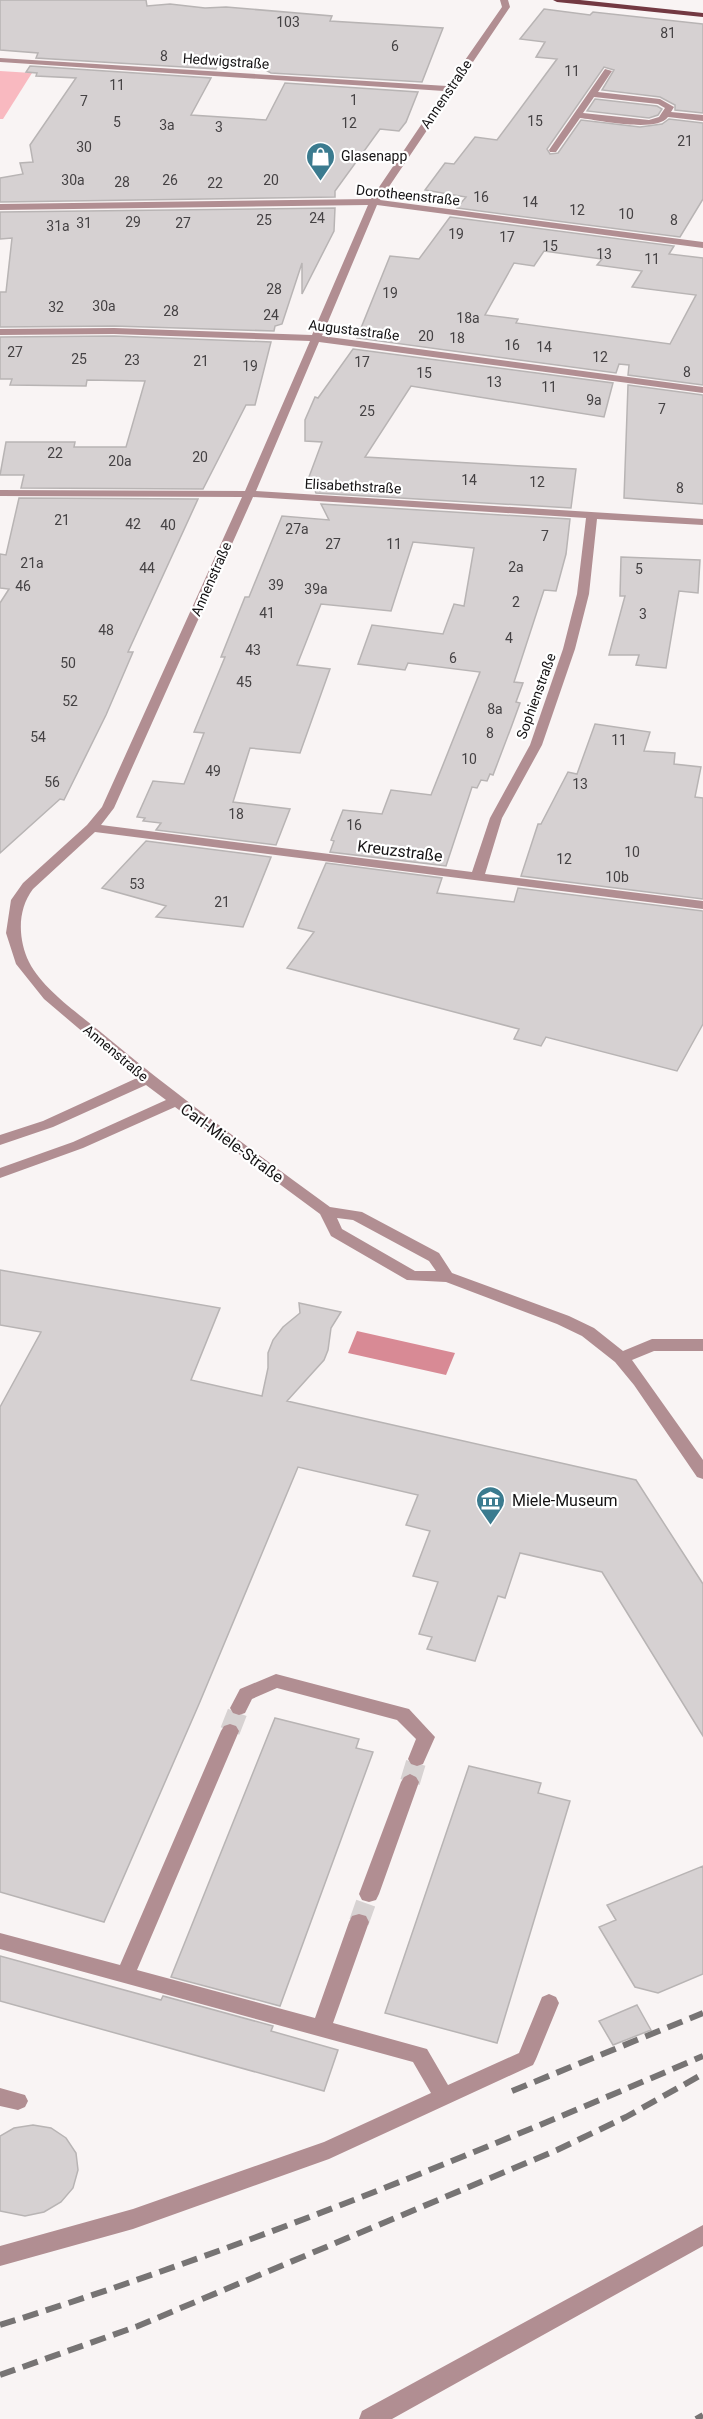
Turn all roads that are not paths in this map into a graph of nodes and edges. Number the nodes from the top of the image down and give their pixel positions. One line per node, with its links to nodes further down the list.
1 (504, 0): 7 (street, Annenstraße)
2 (557, 0): 4 (main road)
3 (602, 0): 4 (main road)
4 (703, 14)
5 (0, 60): 7 (street, Hedwigstraße)
6 (608, 72): 8 (street)
7 (450, 89): 13 (street, Annenstraße)
8 (592, 94): 9 (street); 10 (street)
9 (666, 114): 10 (street); 11 (street)
10 (577, 115): 12 (street)
11 (703, 118)
12 (553, 150)
13 (374, 202): 14 (street, Dorotheenstraße); 15 (street, Dorotheenstraße); 17 (street, Annenstraße)
14 (0, 207)
15 (703, 245)
16 (0, 332): 17 (street, Augustastraße)
17 (315, 338): 18 (street, Augustastraße); 20 (street, Annenstraße)
18 (703, 390)
19 (0, 493): 20 (street, Elisabethstraße)
20 (249, 495): 21 (street, Elisabethstraße); 23 (street, Annenstraße)
21 (592, 515): 22 (street, Elisabethstraße); 24 (street, Sophienstraße)
22 (703, 522)
23 (92, 828): 24 (street, Kreuzstraße); 26 (street, Annenstraße)
24 (477, 877): 25 (street, Kreuzstraße)
25 (703, 905)
26 (147, 1079): 27 (street, Annenstraße); 28 (street)
27 (176, 1101): 29 (street, Carl-Miele-Straße); 30 (street, Carl-Miele-Straße)
28 (0, 1140)
29 (0, 1173)
30 (326, 1211): 31 (street, Carl-Miele-Straße); 31 (street, Carl-Miele-Straße)
31 (447, 1277): 33 (street, Carl-Miele-Straße)
32 (703, 1345): 33 (street)
33 (621, 1358): 34 (street, Carl-Miele-Straße)
34 (703, 1473)
35 (239, 1708): 37 (street)
36 (230, 1731): 42 (street)
37 (417, 1759)
38 (410, 1782): 39 (street)
39 (369, 1894)
40 (359, 1922): 44 (street)
41 (0, 1941): 42 (street)
42 (125, 1975): 44 (street)
43 (549, 2003): 45 (street)
44 (321, 2028): 45 (street)
45 (444, 2097): 47 (street)
46 (703, 2235): 48 (street)
47 (0, 2256)
48 (370, 2419)

